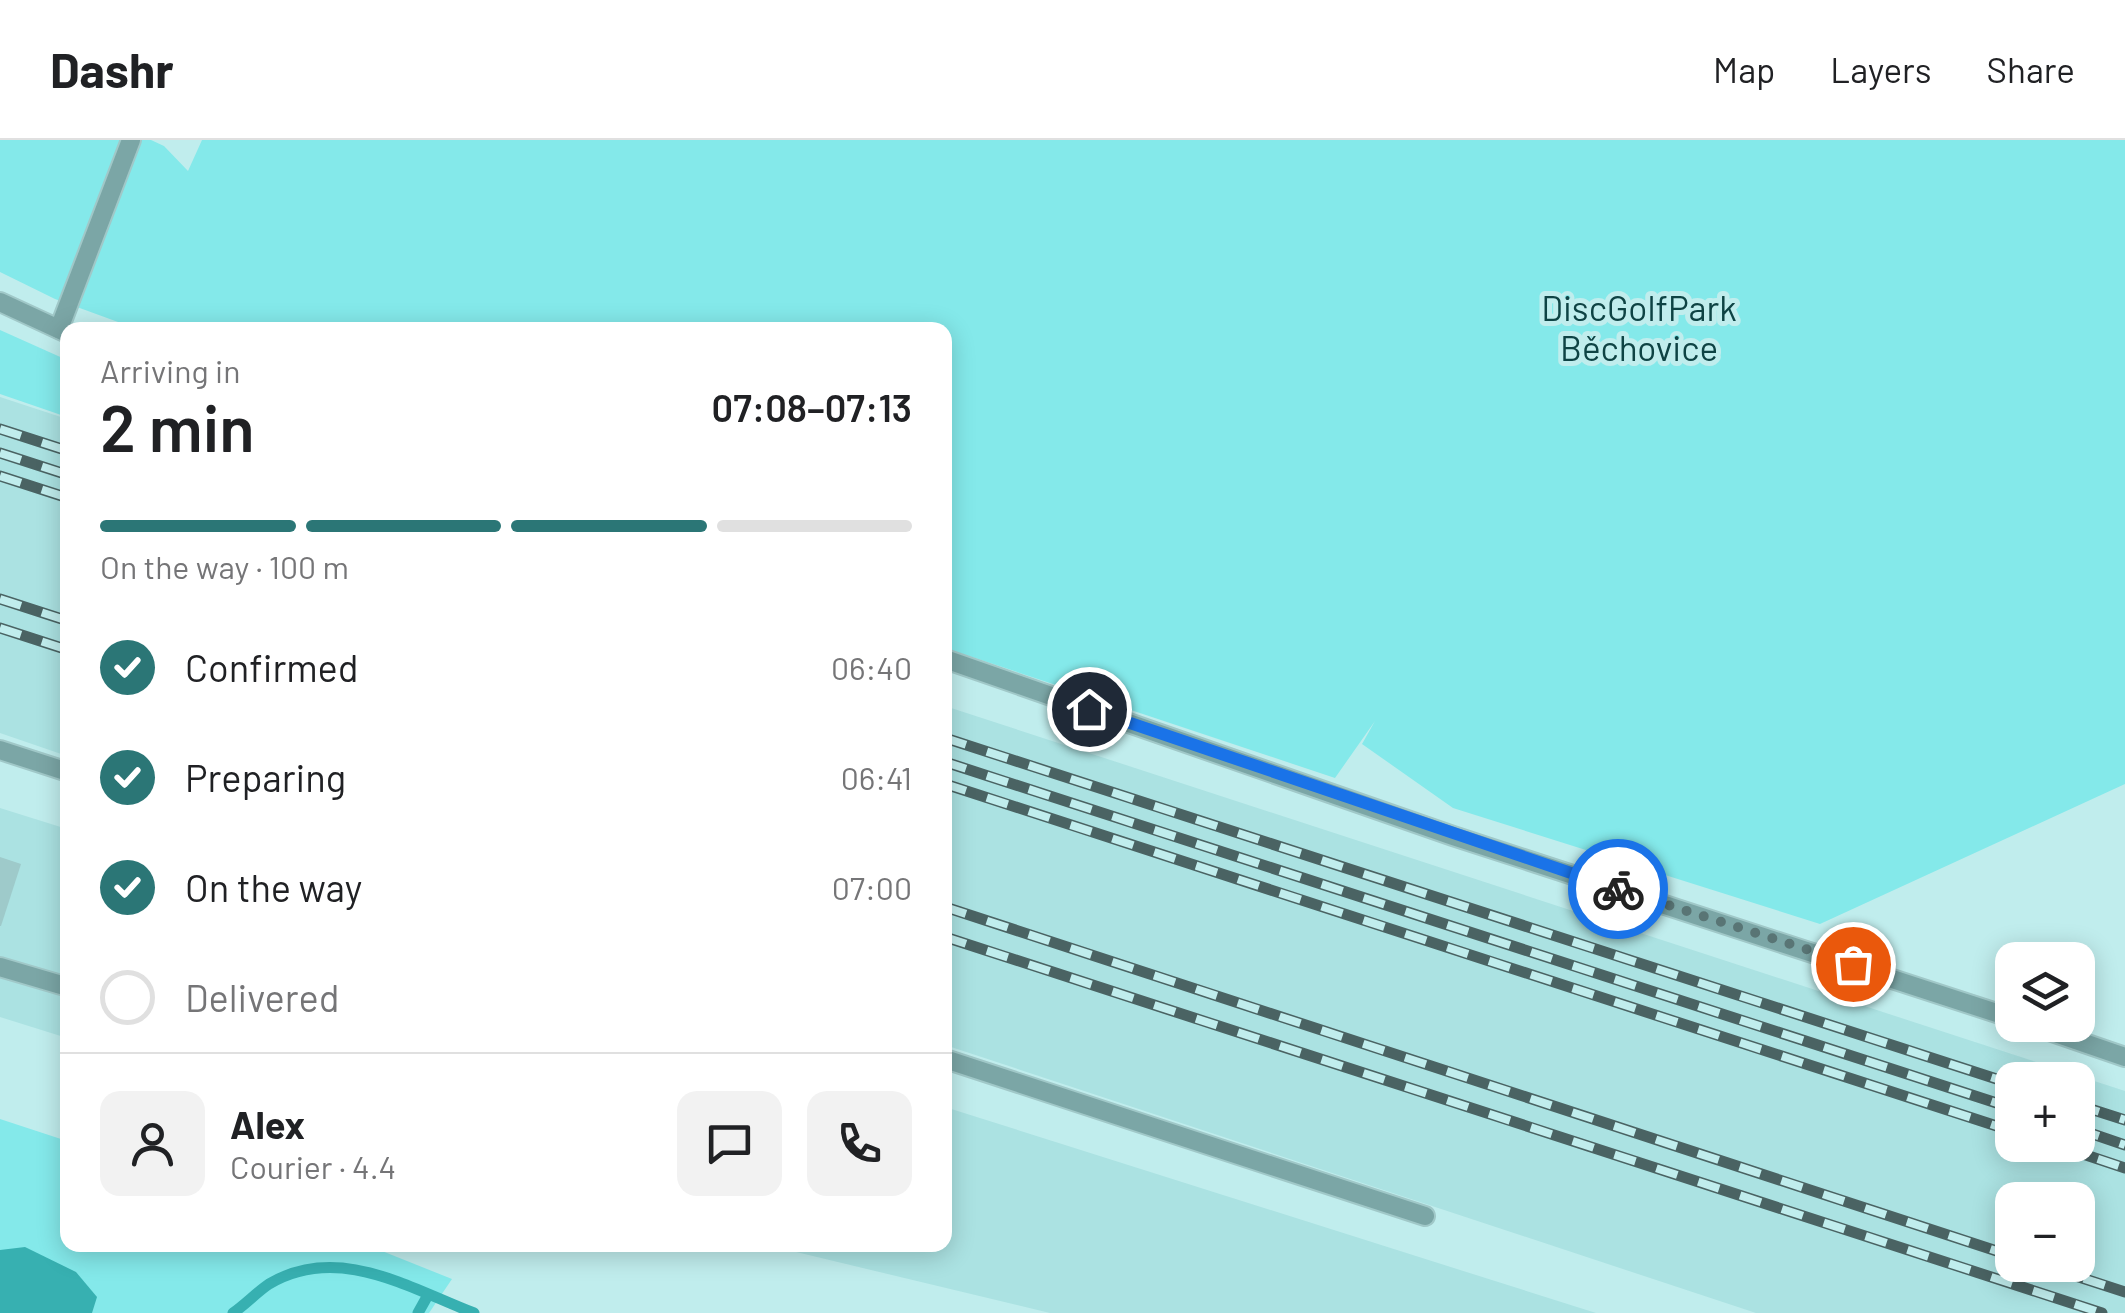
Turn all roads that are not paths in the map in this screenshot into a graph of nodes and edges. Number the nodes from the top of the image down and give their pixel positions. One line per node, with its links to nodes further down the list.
1 (131, 140): 3 (lane)
2 (0, 302): 4 (lane)
3 (66, 322)
4 (60, 330)
5 (952, 660): 10 (lane)
6 (0, 750): 7 (lane)
7 (60, 769)
8 (0, 967): 9 (lane)
9 (60, 986)
10 (1995, 1012)
11 (2081, 1042): 12 (lane)
12 (2125, 1057)
13 (952, 1061): 14 (lane)
14 (1425, 1216)

